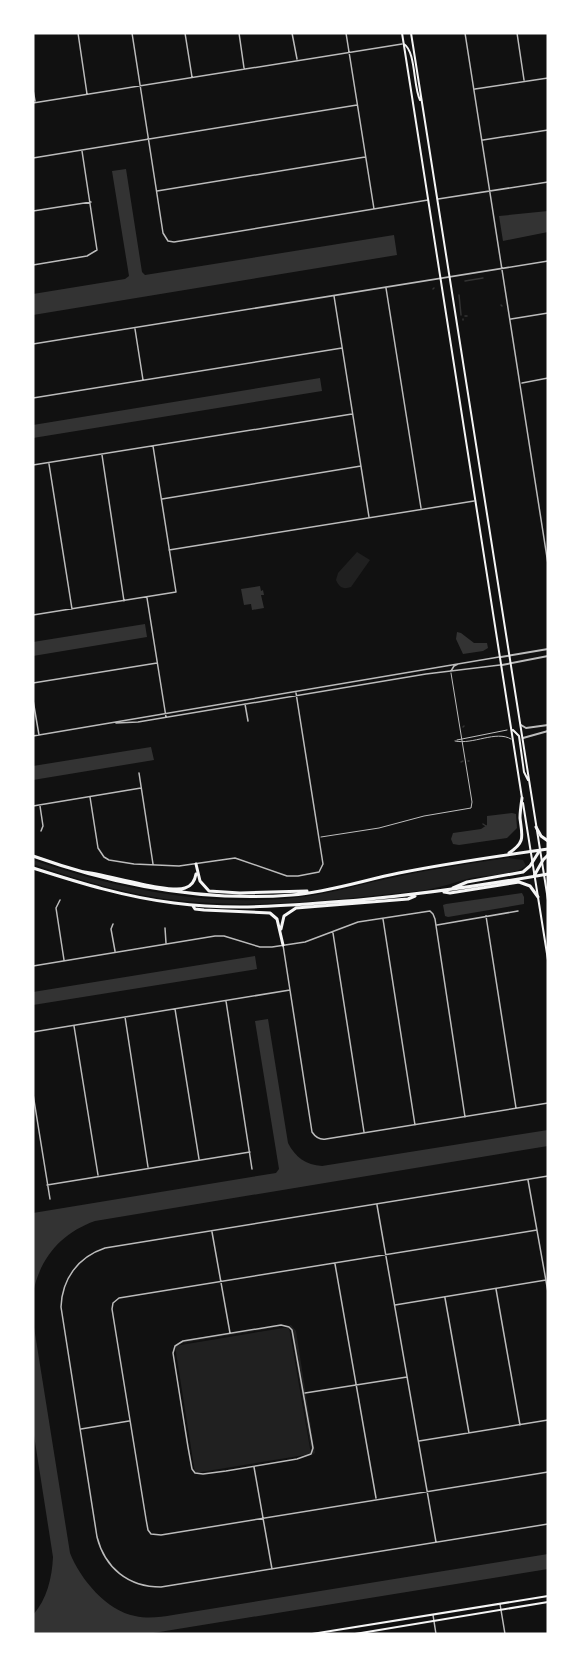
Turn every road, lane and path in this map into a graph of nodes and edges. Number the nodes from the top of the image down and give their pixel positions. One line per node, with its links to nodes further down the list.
1 (78, 33): 21 (street)
2 (132, 33): 18 (street)
3 (185, 33): 15 (street)
4 (239, 33): 14 (street)
5 (292, 33): 13 (street)
6 (346, 33): 12 (street)
7 (402, 33): 11 (main road)
8 (411, 33): 23 (main road)
9 (465, 33): 19 (street)
10 (517, 33): 17 (street)
11 (404, 44): 12 (street); 23 (main road); 35 (main road)
12 (349, 51): 13 (street); 24 (street)
13 (297, 60): 14 (street)
14 (244, 69): 15 (street)
15 (192, 77): 18 (street)
16 (548, 78): 17 (street)
17 (525, 81): 19 (street)
18 (140, 86): 21 (street); 26 (street)
19 (474, 89): 27 (street)
20 (33, 90): 22 (street)
21 (87, 94): 22 (street)
22 (34, 103)
23 (421, 103): 34 (main road)
24 (357, 105): 26 (street); 29 (street)
25 (548, 130): 27 (street)
26 (148, 139): 28 (street); 32 (street)
27 (482, 140): 33 (street)
28 (82, 150): 30 (street); 36 (street)
29 (365, 157): 32 (street); 37 (street)
30 (33, 158)
31 (548, 182): 33 (street)
32 (156, 191): 37 (street)
33 (490, 191): 34 (street); 41 (street)
34 (437, 199): 42 (main road)
35 (429, 200): 37 (street); 43 (main road)
36 (90, 202): 38 (street); 40 (street)
37 (374, 209)
38 (33, 211)
39 (548, 261): 41 (street)
40 (33, 265)
41 (503, 268): 42 (street); 47 (street)
42 (449, 277): 43 (street); 74 (main road)
43 (441, 278): 44 (street); 62 (main road)
44 (386, 287): 45 (street); 63 (street)
45 (334, 296): 48 (street); 50 (street)
46 (548, 313): 47 (street)
47 (510, 319): 53 (street)
48 (135, 328): 49 (street); 52 (street)
49 (33, 344)
50 (342, 348): 52 (street); 55 (street)
51 (548, 378): 53 (street)
52 (143, 380): 54 (street)
53 (521, 383): 66 (street)
54 (33, 398)
55 (352, 414): 56 (street); 60 (street)
56 (153, 446): 57 (street); 61 (street)
57 (102, 454): 58 (street); 70 (street)
58 (49, 463): 59 (street); 71 (street)
59 (33, 465)
60 (361, 466): 61 (street); 64 (street)
61 (161, 499): 67 (street)
62 (476, 501): 63 (street); 76 (main road)
63 (421, 509): 64 (street)
64 (369, 518): 67 (street)
65 (548, 534): 66 (street)
66 (543, 535): 68 (street)
67 (169, 550): 69 (street)
68 (548, 564)
69 (147, 597): 70 (street); 78 (street)
70 (124, 601): 71 (street)
71 (72, 609): 72 (street)
72 (33, 615)
73 (548, 649): 74 (street)
74 (510, 656): 76 (street); 79 (main road)
75 (548, 656): 79 (street)
76 (501, 657): 77 (street); 80 (main road)
77 (477, 660): 81 (street); 83 (street)
78 (157, 663): 82 (street); 88 (street)
79 (511, 663): 80 (street); 92 (main road)
80 (502, 665): 81 (street); 95 (main road)
81 (451, 672): 84 (street); 99 (lane)
82 (33, 683)
83 (296, 692): 84 (street); 86 (street)
84 (296, 696): 87 (street); 112 (street)
85 (33, 700): 98 (street)
86 (245, 700): 87 (street); 88 (street)
87 (245, 704): 89 (street); 90 (street)
88 (165, 713): 89 (street); 91 (street)
89 (166, 717): 91 (street)
90 (248, 721)
91 (112, 723): 98 (street)
92 (521, 725): 93 (street); 100 (main road)
93 (548, 725)
94 (507, 730): 95 (street); 99 (lane)
95 (512, 730): 102 (main road); 104 (main road)
96 (548, 731): 100 (street)
97 (33, 736): 98 (street)
98 (39, 736)
99 (462, 738): 101 (lane); 101 (lane)
100 (523, 738): 104 (main road)
101 (463, 743): 102 (lane); 112 (lane)
102 (514, 743): 107 (main road)
103 (139, 773): 105 (street)
104 (529, 782): 110 (main road)
105 (141, 788): 106 (street); 123 (street)
106 (90, 797): 108 (street); 123 (street)
107 (522, 798): 116 (main road); 117 (highway)
108 (40, 805): 109 (street); 111 (street)
109 (33, 806)
110 (536, 827): 113 (highway); 115 (main road)
111 (41, 831)
112 (319, 837): 122 (street)
113 (548, 841)
114 (548, 849): 115 (highway)
115 (540, 850): 116 (highway); 120 (main road); 121 (highway)
116 (530, 851): 117 (highway); 121 (main road)
117 (507, 855): 131 (highway)
118 (548, 855): 120 (highway)
119 (33, 856): 126 (highway)
120 (542, 862): 127 (main road); 128 (highway)
121 (532, 863): 128 (main road); 129 (highway)
122 (196, 864): 123 (street); 125 (highway)
123 (153, 865)
124 (33, 868): 136 (highway)
125 (197, 869): 126 (highway); 131 (highway)
126 (75, 871): 131 (highway)
127 (546, 874): 128 (highway); 135 (main road)
128 (534, 876): 129 (highway); 133 (main road)
129 (449, 890): 130 (highway)
130 (439, 891): 132 (highway); 133 (highway)
131 (313, 892)
132 (419, 894): 136 (highway); 143 (highway)
133 (538, 897): 149 (main road)
134 (60, 900): 148 (street)
135 (548, 900)
136 (192, 905): 143 (highway)
137 (518, 911): 138 (street)
138 (486, 916): 141 (street); 159 (street)
139 (383, 918): 141 (street); 144 (street); 161 (street)
140 (113, 924): 147 (street)
141 (436, 925): 160 (street)
142 (165, 928): 145 (street)
143 (281, 929): 146 (highway)
144 (333, 932): 146 (street); 162 (street)
145 (166, 944): 146 (street); 147 (street)
146 (283, 945): 151 (street)
147 (115, 952): 148 (street)
148 (64, 960): 150 (street)
149 (548, 960)
150 (33, 966)
151 (290, 990): 152 (street); 162 (street)
152 (226, 1000): 153 (street); 163 (street)
153 (175, 1008): 154 (street); 164 (street)
154 (125, 1017): 155 (street); 165 (street)
155 (74, 1025): 156 (street); 168 (street)
156 (33, 1032)
157 (33, 1094): 170 (street)
158 (548, 1103): 159 (street)
159 (516, 1108): 160 (street)
160 (465, 1117): 161 (street)
161 (415, 1125): 162 (street)
162 (364, 1133)
163 (250, 1152): 164 (street); 166 (street)
164 (199, 1160): 165 (street)
165 (148, 1168): 168 (street)
166 (252, 1169)
167 (548, 1176): 169 (street)
168 (98, 1177): 170 (street)
169 (528, 1179): 172 (street); 173 (street)
170 (47, 1185): 171 (street)
171 (50, 1199)
172 (377, 1204): 174 (street); 175 (street)
173 (537, 1230): 175 (street); 177 (street)
174 (212, 1231): 178 (street); 190 (street)
175 (386, 1254): 176 (street); 182 (street)
176 (335, 1263): 178 (street); 185 (street)
177 (546, 1280): 179 (street); 180 (street)
178 (220, 1281): 183 (street); 188 (street)
179 (496, 1288): 181 (street); 189 (street)
180 (548, 1292)
181 (445, 1297): 182 (street); 191 (street)
182 (394, 1305): 184 (street)
183 (230, 1333): 186 (street); 193 (street)
184 (407, 1377): 185 (street); 192 (street)
185 (356, 1385): 186 (street); 196 (street)
186 (304, 1393): 193 (street)
187 (548, 1420): 189 (street)
188 (130, 1421): 190 (street); 197 (street)
189 (520, 1425): 191 (street)
190 (80, 1429): 200 (street)
191 (469, 1433): 192 (street)
192 (418, 1441): 195 (street)
193 (254, 1466): 197 (street)
194 (548, 1472): 195 (street)
195 (427, 1492): 196 (street); 199 (street)
196 (377, 1500): 197 (street)
197 (263, 1518): 200 (street)
198 (548, 1524): 199 (street)
199 (436, 1542): 200 (street)
200 (272, 1569)
201 (548, 1596): 203 (main road)
202 (548, 1602): 204 (main road)
203 (500, 1604): 204 (street); 205 (main road)
204 (501, 1610): 206 (main road); 210 (street)
205 (433, 1614): 206 (street); 207 (main road)
206 (434, 1621): 208 (main road); 209 (street)
207 (312, 1634)
208 (356, 1634)
209 (436, 1634)
210 (505, 1634)

